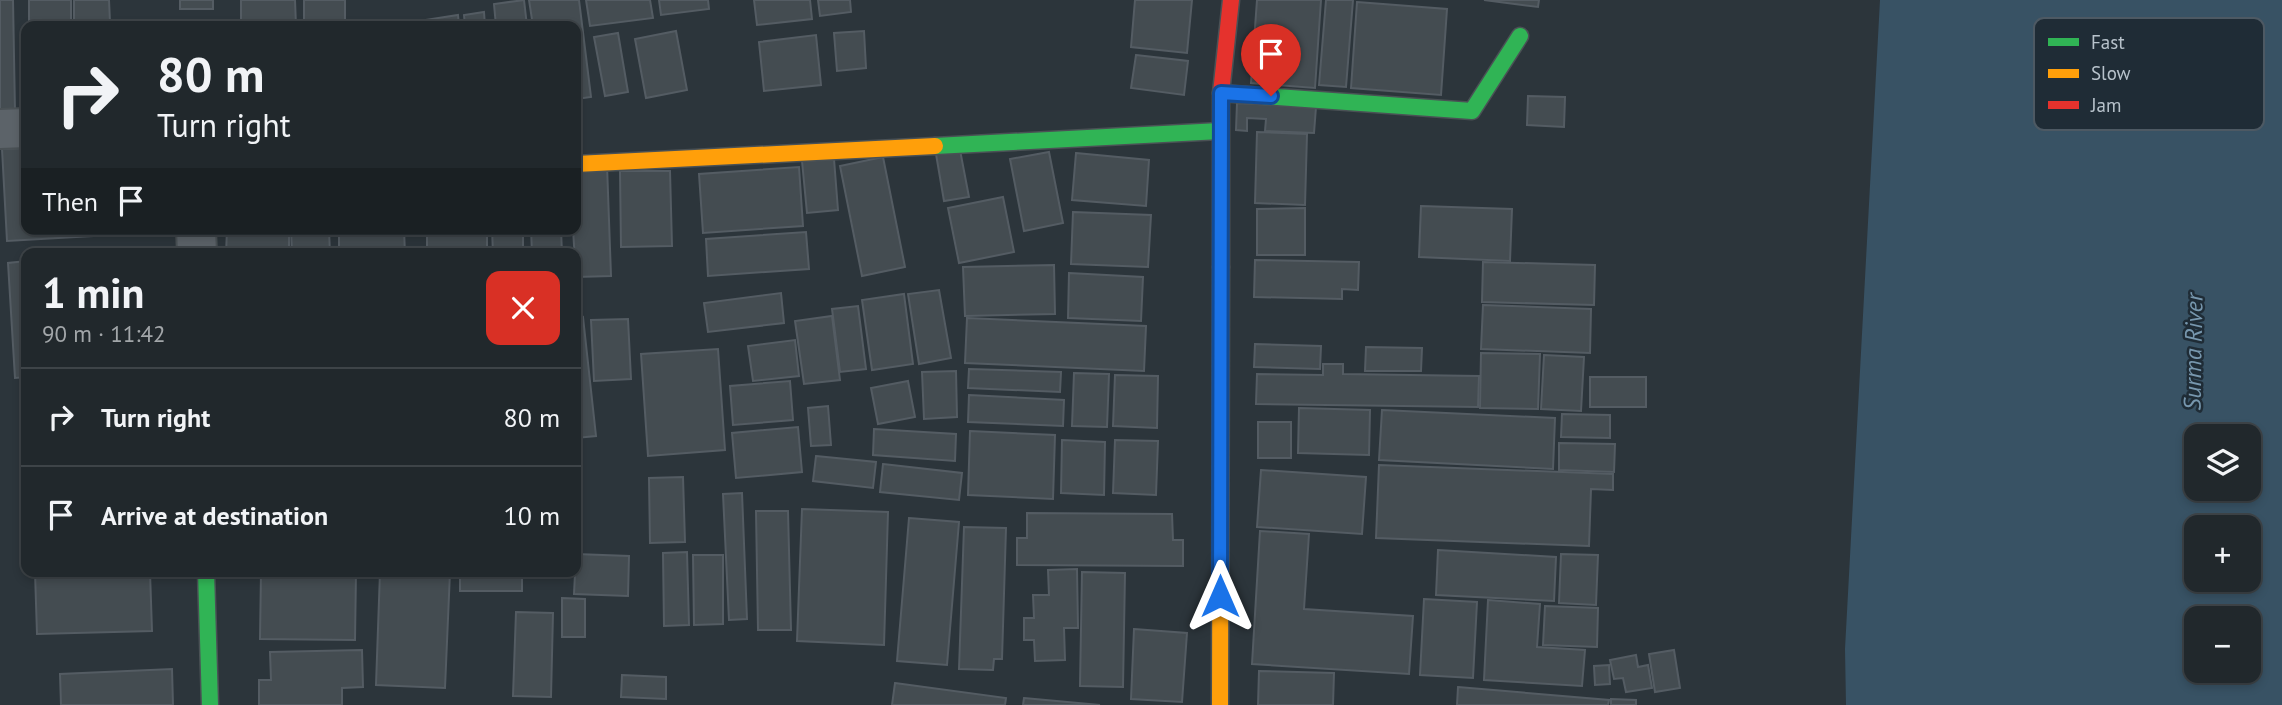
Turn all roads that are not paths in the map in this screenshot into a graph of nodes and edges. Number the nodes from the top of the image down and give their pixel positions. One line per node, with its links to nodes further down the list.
1 (1231, 0): 3 (street)
2 (1520, 36): 3 (street)
3 (1221, 93): 6 (street)
4 (21, 128): 5 (street)
5 (0, 129)
6 (1220, 131): 7 (street); 10 (street)
7 (581, 164)
8 (206, 577): 9 (street)
9 (210, 705)
10 (1220, 705)

